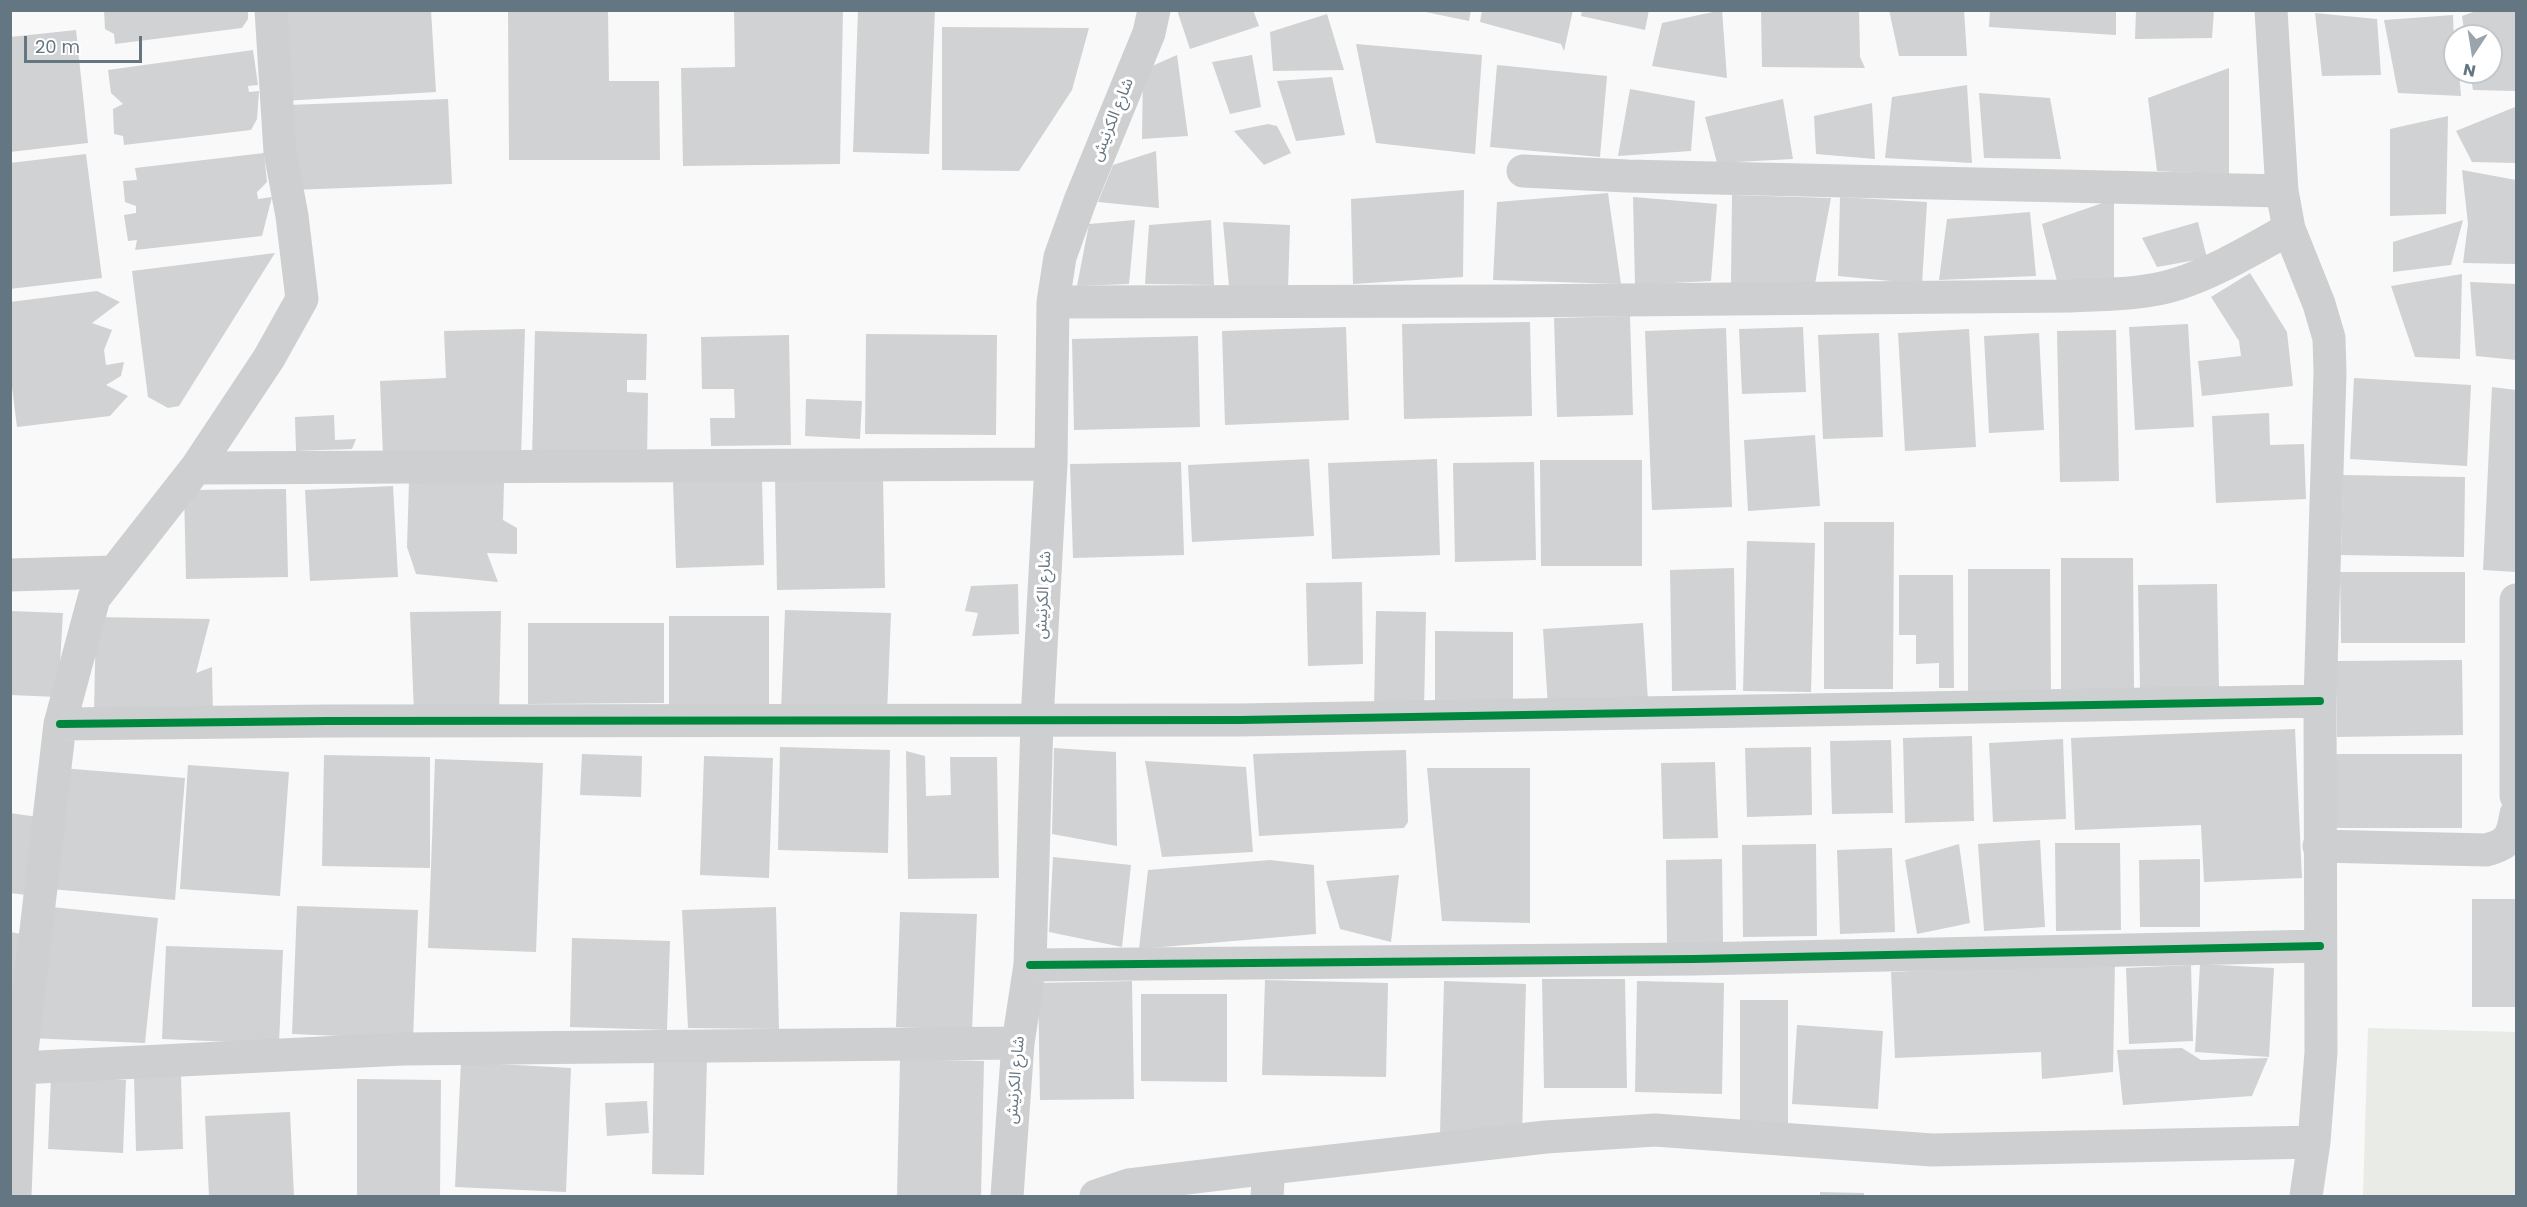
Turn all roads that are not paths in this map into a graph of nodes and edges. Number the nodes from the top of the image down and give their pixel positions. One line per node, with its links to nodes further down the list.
1 (271, 10): 9 (street)
2 (1154, 10): 7 (street, شارع الكرنيش)
3 (2271, 10): 5 (street)
4 (1523, 171): 5 (street)
5 (2282, 192): 6 (street)
6 (2289, 229): 7 (street); 13 (street)
7 (1053, 302): 8 (street, شارع الكرنيش)
8 (1051, 464): 9 (street); 14 (street, شارع الكرنيش)
9 (196, 468): 10 (street)
10 (113, 572): 11 (street); 15 (street)
11 (10, 575)
12 (2517, 600): 16 (street)
13 (2320, 701): 14 (street); 18 (street)
14 (1037, 720): 15 (street); 20 (street, شارع الكرنيش)
15 (60, 724): 22 (street)
16 (2517, 796)
17 (2515, 827): 18 (street)
18 (2319, 846): 19 (street)
19 (2320, 946): 20 (street); 23 (street)
20 (1030, 965): 21 (street, شارع الكرنيش)
21 (1018, 1043): 22 (street); 26 (street, شارع الكرنيش)
22 (20, 1068): 25 (street)
23 (2314, 1142): 24 (street); 28 (street)
24 (1268, 1182): 27 (street)
25 (15, 1197)
26 (1007, 1197)
27 (1096, 1197)
28 (2306, 1197)

